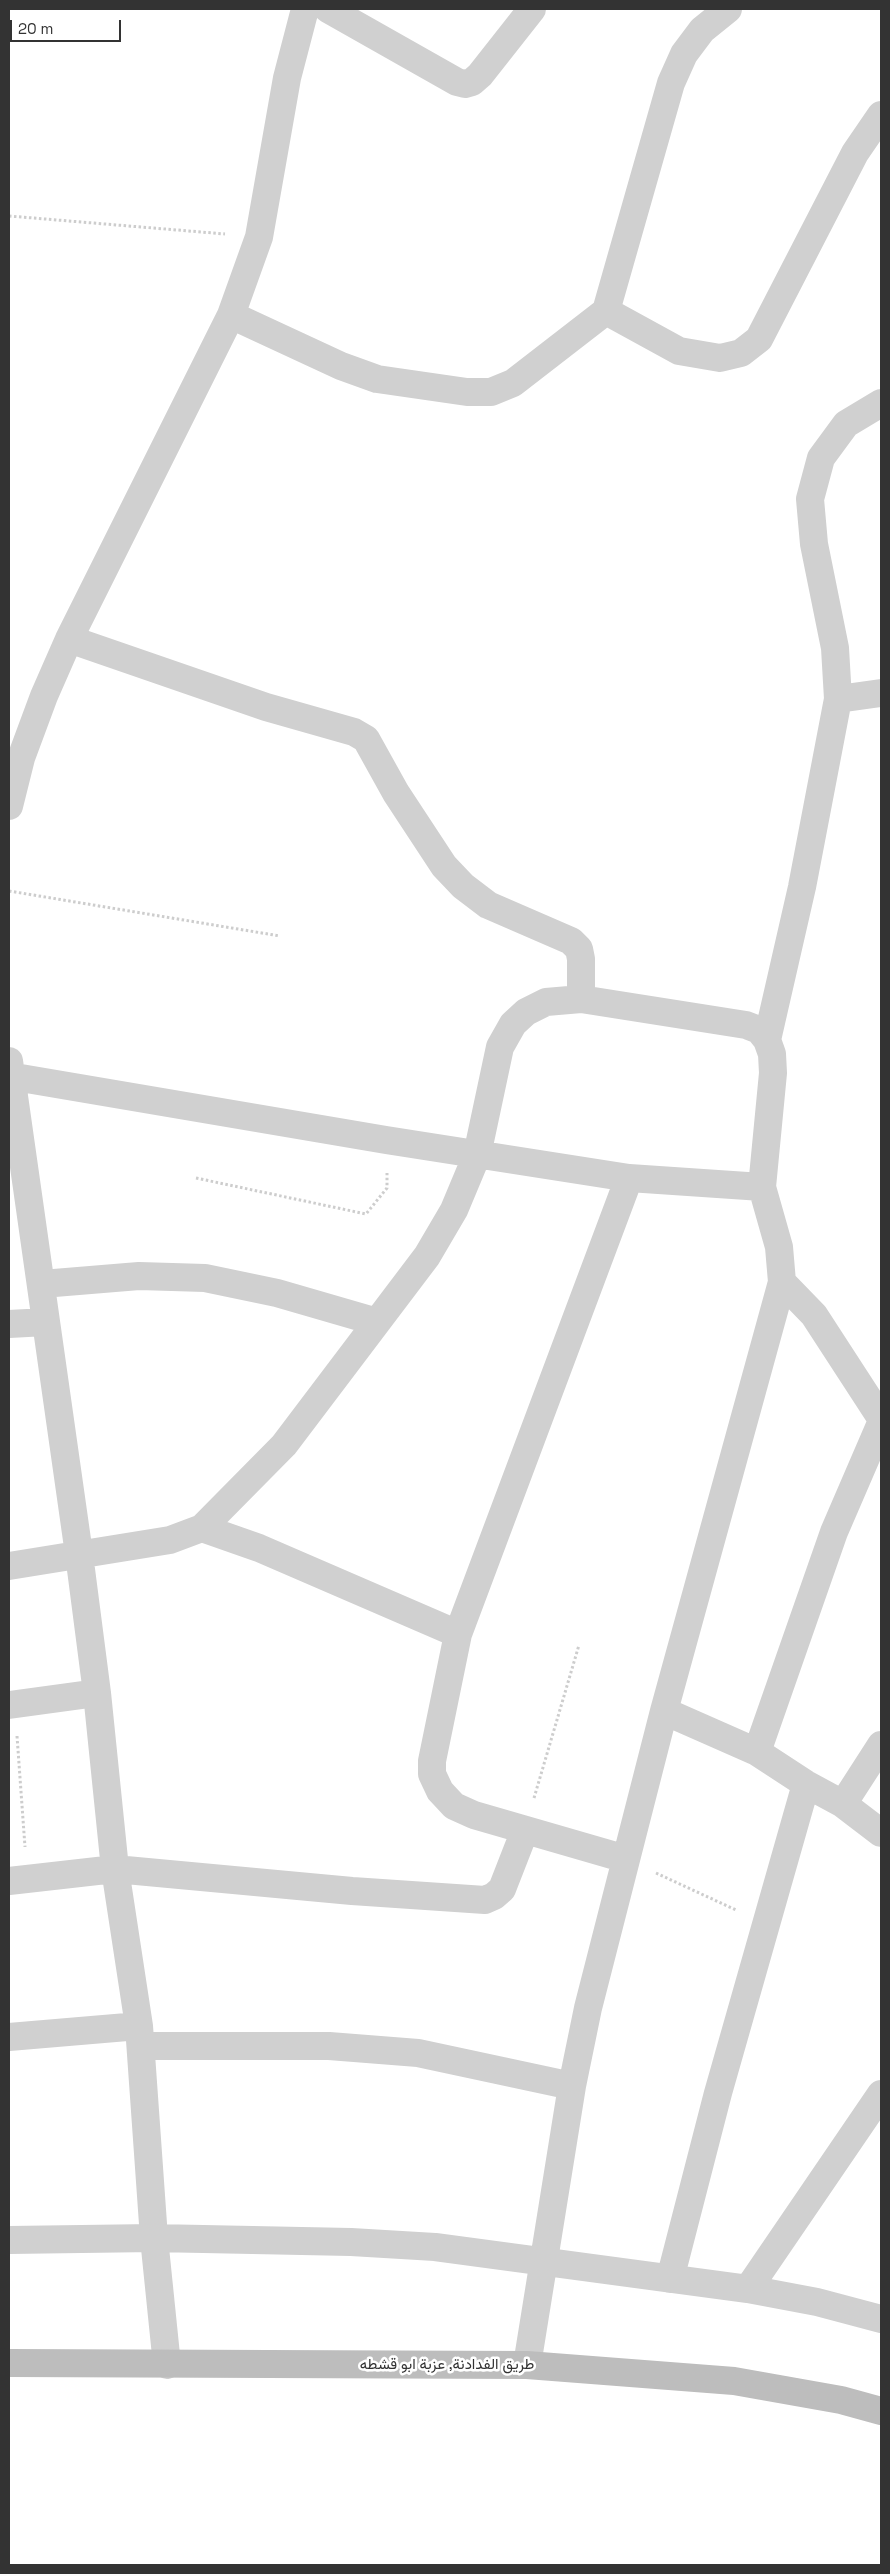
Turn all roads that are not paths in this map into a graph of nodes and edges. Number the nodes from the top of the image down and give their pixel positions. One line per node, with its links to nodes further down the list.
1 (304, 9): 7 (street)
2 (328, 9): 3 (street)
3 (532, 9)
4 (728, 9): 6 (street)
5 (881, 115): 6 (street)
6 (606, 311): 7 (street)
7 (231, 315): 9 (street)
8 (881, 403): 11 (street)
9 (69, 639): 12 (street); 13 (street)
10 (881, 692): 11 (street)
11 (838, 699): 14 (street)
12 (9, 806)
13 (581, 1000): 14 (street); 16 (street)
14 (767, 1040): 18 (street)
15 (9, 1071): 16 (street); 20 (street)
16 (477, 1155): 17 (street); 22 (street)
17 (630, 1178): 18 (street); 29 (street)
18 (762, 1187): 19 (street)
19 (782, 1282): 24 (street); 32 (street)
20 (42, 1284): 21 (street); 22 (street)
21 (46, 1322): 23 (street); 27 (street)
22 (377, 1322): 26 (street)
23 (9, 1324)
24 (881, 1418)
25 (881, 1422): 34 (street)
26 (202, 1528): 27 (street); 29 (street)
27 (79, 1554): 28 (street); 30 (street)
28 (9, 1566)
29 (458, 1634): 37 (street)
30 (97, 1693): 31 (street); 40 (street)
31 (12, 1704)
32 (664, 1711): 34 (street); 39 (street)
33 (881, 1745): 36 (street)
34 (757, 1752): 35 (street)
35 (806, 1784): 36 (street); 49 (street)
36 (843, 1804): 38 (street)
37 (525, 1830): 39 (street); 40 (street)
38 (881, 1833)
39 (626, 1859): 44 (street)
40 (115, 1869): 41 (street); 42 (street)
41 (18, 1880)
42 (140, 2036): 43 (street); 44 (street); 46 (street)
43 (9, 2037)
44 (572, 2086): 48 (street)
45 (881, 2094): 50 (street)
46 (154, 2238): 47 (street); 48 (street); 54 (street)
47 (9, 2240)
48 (544, 2261): 49 (street); 53 (street)
49 (670, 2279): 50 (street)
50 (748, 2288): 51 (street)
51 (881, 2319)
52 (9, 2363): 54 (street, طريق الفدادنة, عزبة ابو قشطه)
53 (527, 2364): 54 (street, طريق الفدادنة, عزبة ابو قشطه); 55 (street, طريق الفدادنة, عزبة ابو قشطه)
54 (166, 2365)
55 (881, 2411)

